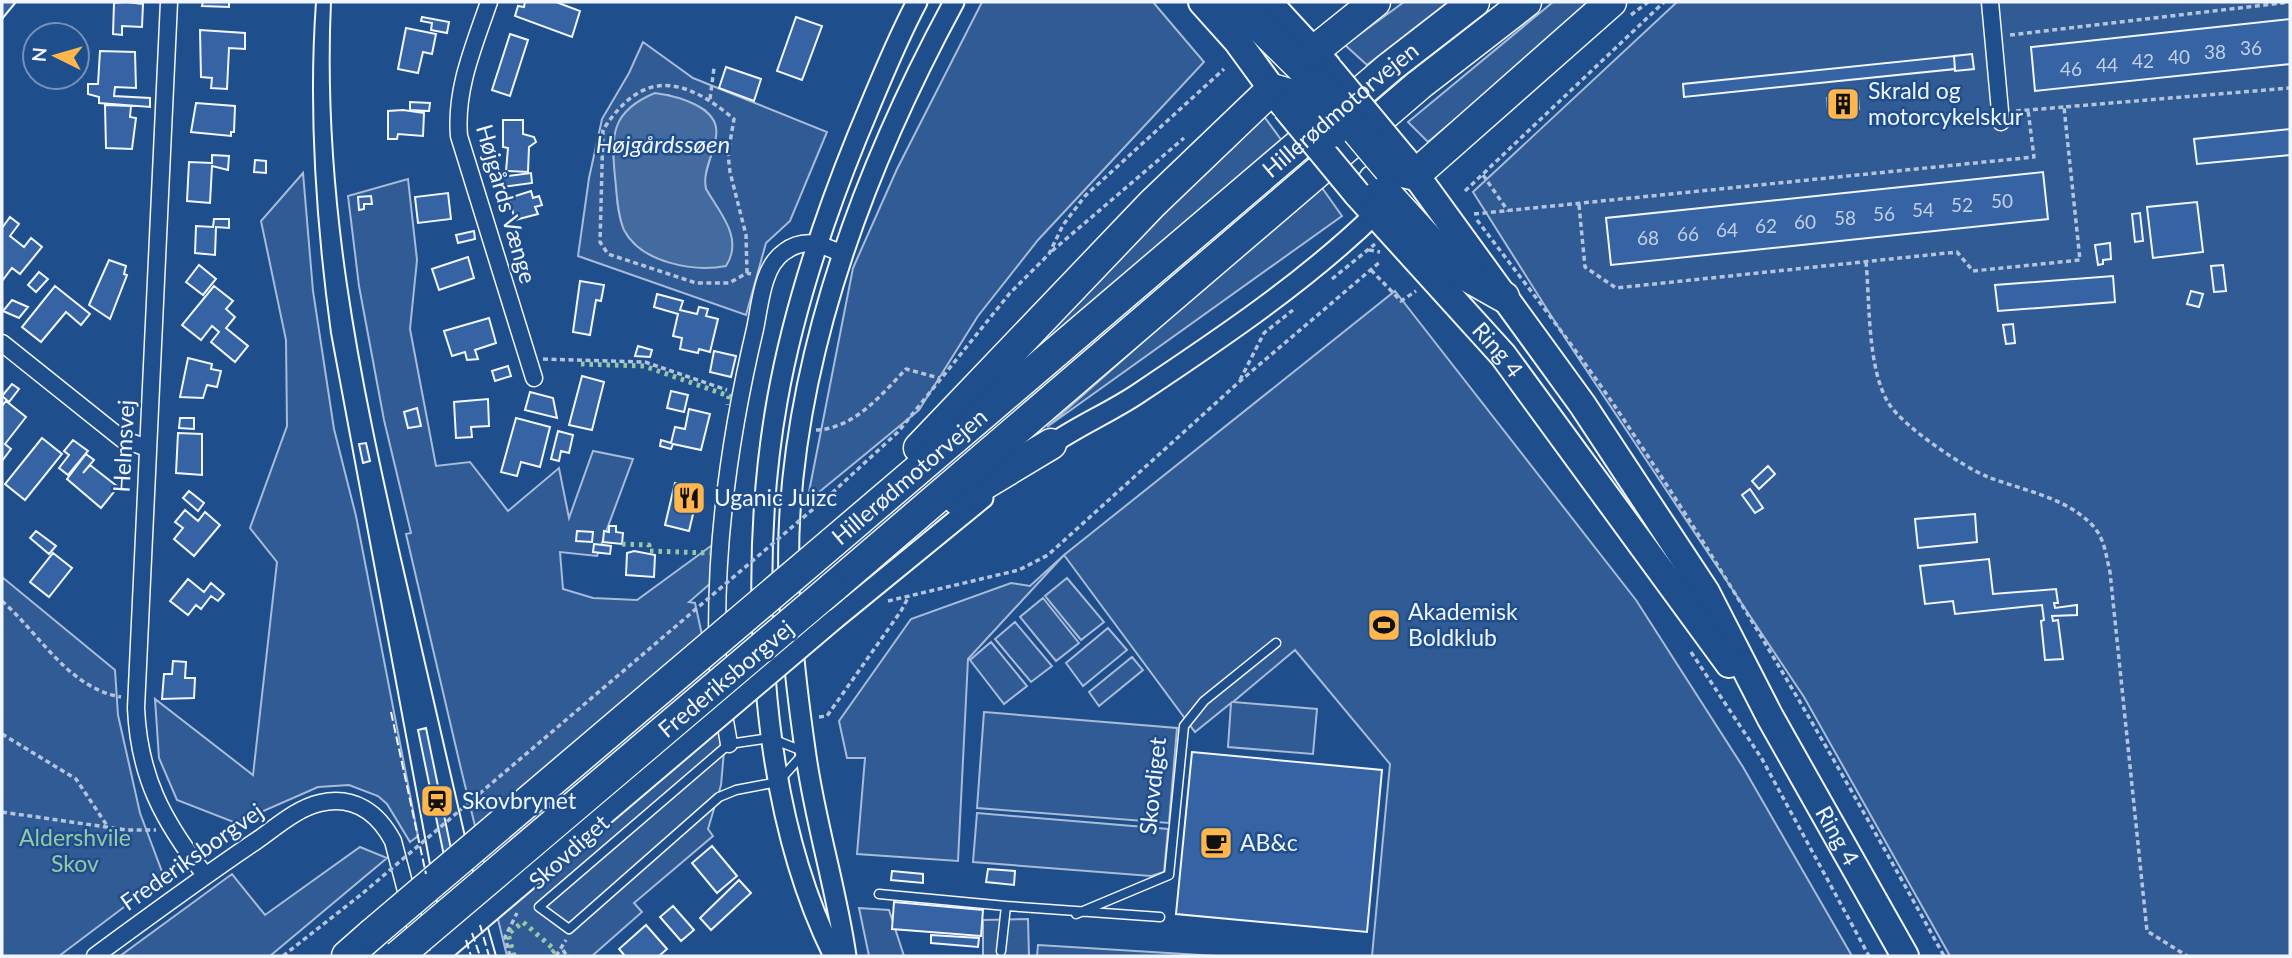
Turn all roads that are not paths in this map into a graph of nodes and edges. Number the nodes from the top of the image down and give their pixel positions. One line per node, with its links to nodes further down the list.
1 (169, 2): 22 (street, Helmsvej)
2 (488, 2): 20 (street, Højgårds Vænge)
3 (917, 2): 16 (street)
4 (954, 2): 17 (street)
5 (1202, 2): 13 (main road, Ring 4)
6 (1235, 2): 13 (highway)
7 (1268, 2): 13 (main road, Ring 4)
8 (1375, 2): 13 (highway)
9 (1475, 2): 23 (highway, Hillerødmotorvejen)
10 (1526, 2): 24 (highway, Hillerødmotorvejen)
11 (1611, 2): 15 (highway)
12 (1990, 2): 14 (street)
13 (1302, 80): 15 (main road, Ring 4, bridge); 15 (highway, bridge); 23 (highway)
14 (2000, 117)
15 (1386, 184): 18 (highway); 21 (street, Frederiksborgvej); 26 (main road, Ring 4)
16 (817, 242): 17 (street); 27 (street); 28 (street)
17 (842, 254): 29 (street)
18 (1504, 297): 26 (main road, Ring 4)
19 (2, 343): 22 (street)
20 (534, 378)
21 (1051, 444): 24 (highway); 41 (street, Frederiksborgvej, bridge)
22 (147, 448): 31 (street, Helmsvej)
23 (832, 543): 38 (highway, Hillerødmotorvejen, bridge)
24 (883, 545): 39 (highway, Hillerødmotorvejen, bridge)
25 (1276, 643): 34 (lane, Skovdiget)
26 (1770, 716): 44 (main road, Ring 4)
27 (770, 738): 28 (lane); 29 (lane); 30 (street)
28 (729, 744): 30 (lane, Skovdiget)
29 (805, 752): 30 (lane); 43 (street)
30 (778, 782): 42 (street)
31 (205, 875): 37 (street, Frederiksborgvej); 40 (street, Frederiksborgvej)
32 (879, 894): 33 (lane, Skovdiget)
33 (1006, 906): 34 (lane, Skovdiget); 36 (lane)
34 (1076, 914): 35 (lane, Skovdiget)
35 (1160, 917)
36 (1001, 951)
37 (95, 956)
38 (346, 956)
39 (398, 956)
40 (424, 956)
41 (438, 956)
42 (834, 956)
43 (846, 956)
44 (1905, 956)

